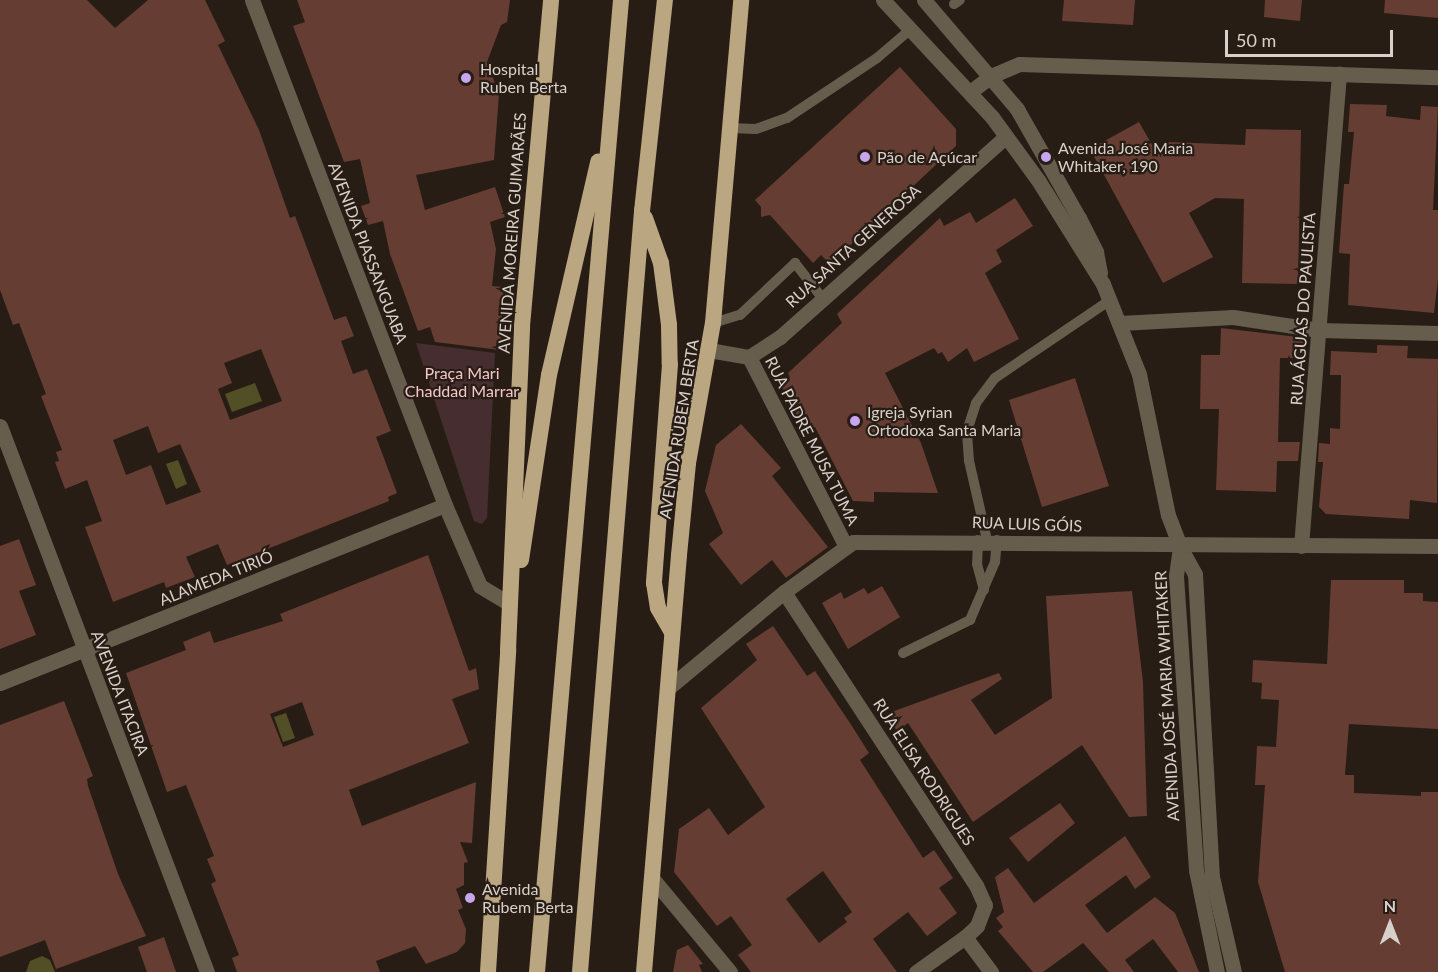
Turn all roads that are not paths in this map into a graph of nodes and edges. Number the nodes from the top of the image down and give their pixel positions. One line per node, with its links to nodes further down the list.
1 (252, 0): 27 (street, AVENIDA PIASSANGUABA)
2 (551, 0): 35 (highway, AVENIDA MOREIRA GUIMARÃES)
3 (621, 0): 15 (highway)
4 (665, 0): 16 (highway)
5 (741, 0): 13 (highway, AVENIDA RUBEM BERTA)
6 (883, 0): 8 (street, AVENIDA JOSÉ MARIA WHITAKER)
7 (924, 0): 10 (street, AVENIDA JOSÉ MARIA WHITAKER)
8 (911, 29): 12 (street, AVENIDA JOSÉ MARIA WHITAKER); 13 (lane)
9 (1339, 74): 10 (street); 11 (street); 22 (street, RUA ÁGUAS DO PAULISTA)
10 (990, 76): 12 (street); 17 (street, AVENIDA JOSÉ MARIA WHITAKER)
11 (1438, 76)
12 (970, 92): 14 (street, AVENIDA JOSÉ MARIA WHITAKER)
13 (729, 128): 20 (highway, AVENIDA RUBEM BERTA)
14 (1006, 136): 17 (street, AVENIDA JOSÉ MARIA WHITAKER); 18 (street, RUA SANTA GENEROSA)
15 (607, 137): 38 (highway); 46 (highway)
16 (642, 211): 36 (highway); 47 (highway)
17 (1103, 284): 19 (street, AVENIDA JOSÉ MARIA WHITAKER)
18 (823, 298): 20 (lane); 25 (street, RUA SANTA GENEROSA)
19 (1110, 300): 21 (street, AVENIDA JOSÉ MARIA WHITAKER); 28 (lane)
20 (713, 323): 24 (highway, AVENIDA RUBEM BERTA)
21 (1120, 323): 22 (street); 32 (street, AVENIDA JOSÉ MARIA WHITAKER)
22 (1319, 330): 23 (street); 30 (street, RUA ÁGUAS DO PAULISTA)
23 (1438, 333)
24 (709, 350): 25 (street, RUA PADRE MUSA TUMA); 36 (highway, AVENIDA RUBEM BERTA)
25 (749, 357): 29 (street, RUA PADRE MUSA TUMA)
26 (0, 426): 37 (street, AVENIDA ITACIRA)
27 (445, 505): 35 (street, AVENIDA PIASSANGUABA); 37 (street, ALAMEDA TIRIÓ)
28 (988, 540): 29 (street, RUA LUIS GÓIS); 32 (street, RUA LUIS GÓIS); 33 (lane); 33 (lane)
29 (845, 545): 34 (street, RUA LUIS GÓIS)
30 (1301, 546): 31 (street, RUA LUIS GÓIS); 32 (street, RUA LUIS GÓIS)
31 (1438, 546)
32 (1180, 547): 52 (street, AVENIDA JOSÉ MARIA WHITAKER); 53 (street)
33 (984, 591): 39 (lane)
34 (784, 592): 41 (street, RUA LUIS GÓIS); 43 (street, RUA ELISA RODRIGUES)
35 (510, 604): 38 (highway, AVENIDA MOREIRA GUIMARÃES)
36 (672, 632): 41 (highway, AVENIDA RUBEM BERTA)
37 (85, 650): 40 (street, ALAMEDA TIRIÓ); 44 (street, AVENIDA ITACIRA)
38 (508, 650): 45 (highway)
39 (903, 653)
40 (0, 683)
41 (668, 689): 42 (highway, AVENIDA RUBEM BERTA)
42 (652, 878): 48 (highway, AVENIDA RUBEM BERTA); 49 (street)
43 (965, 937): 50 (street); 51 (street)
44 (207, 972)
45 (488, 972)
46 (537, 972)
47 (580, 972)
48 (644, 972)
49 (730, 972)
50 (916, 972)
51 (991, 972)
52 (1217, 972)
53 (1234, 972)

